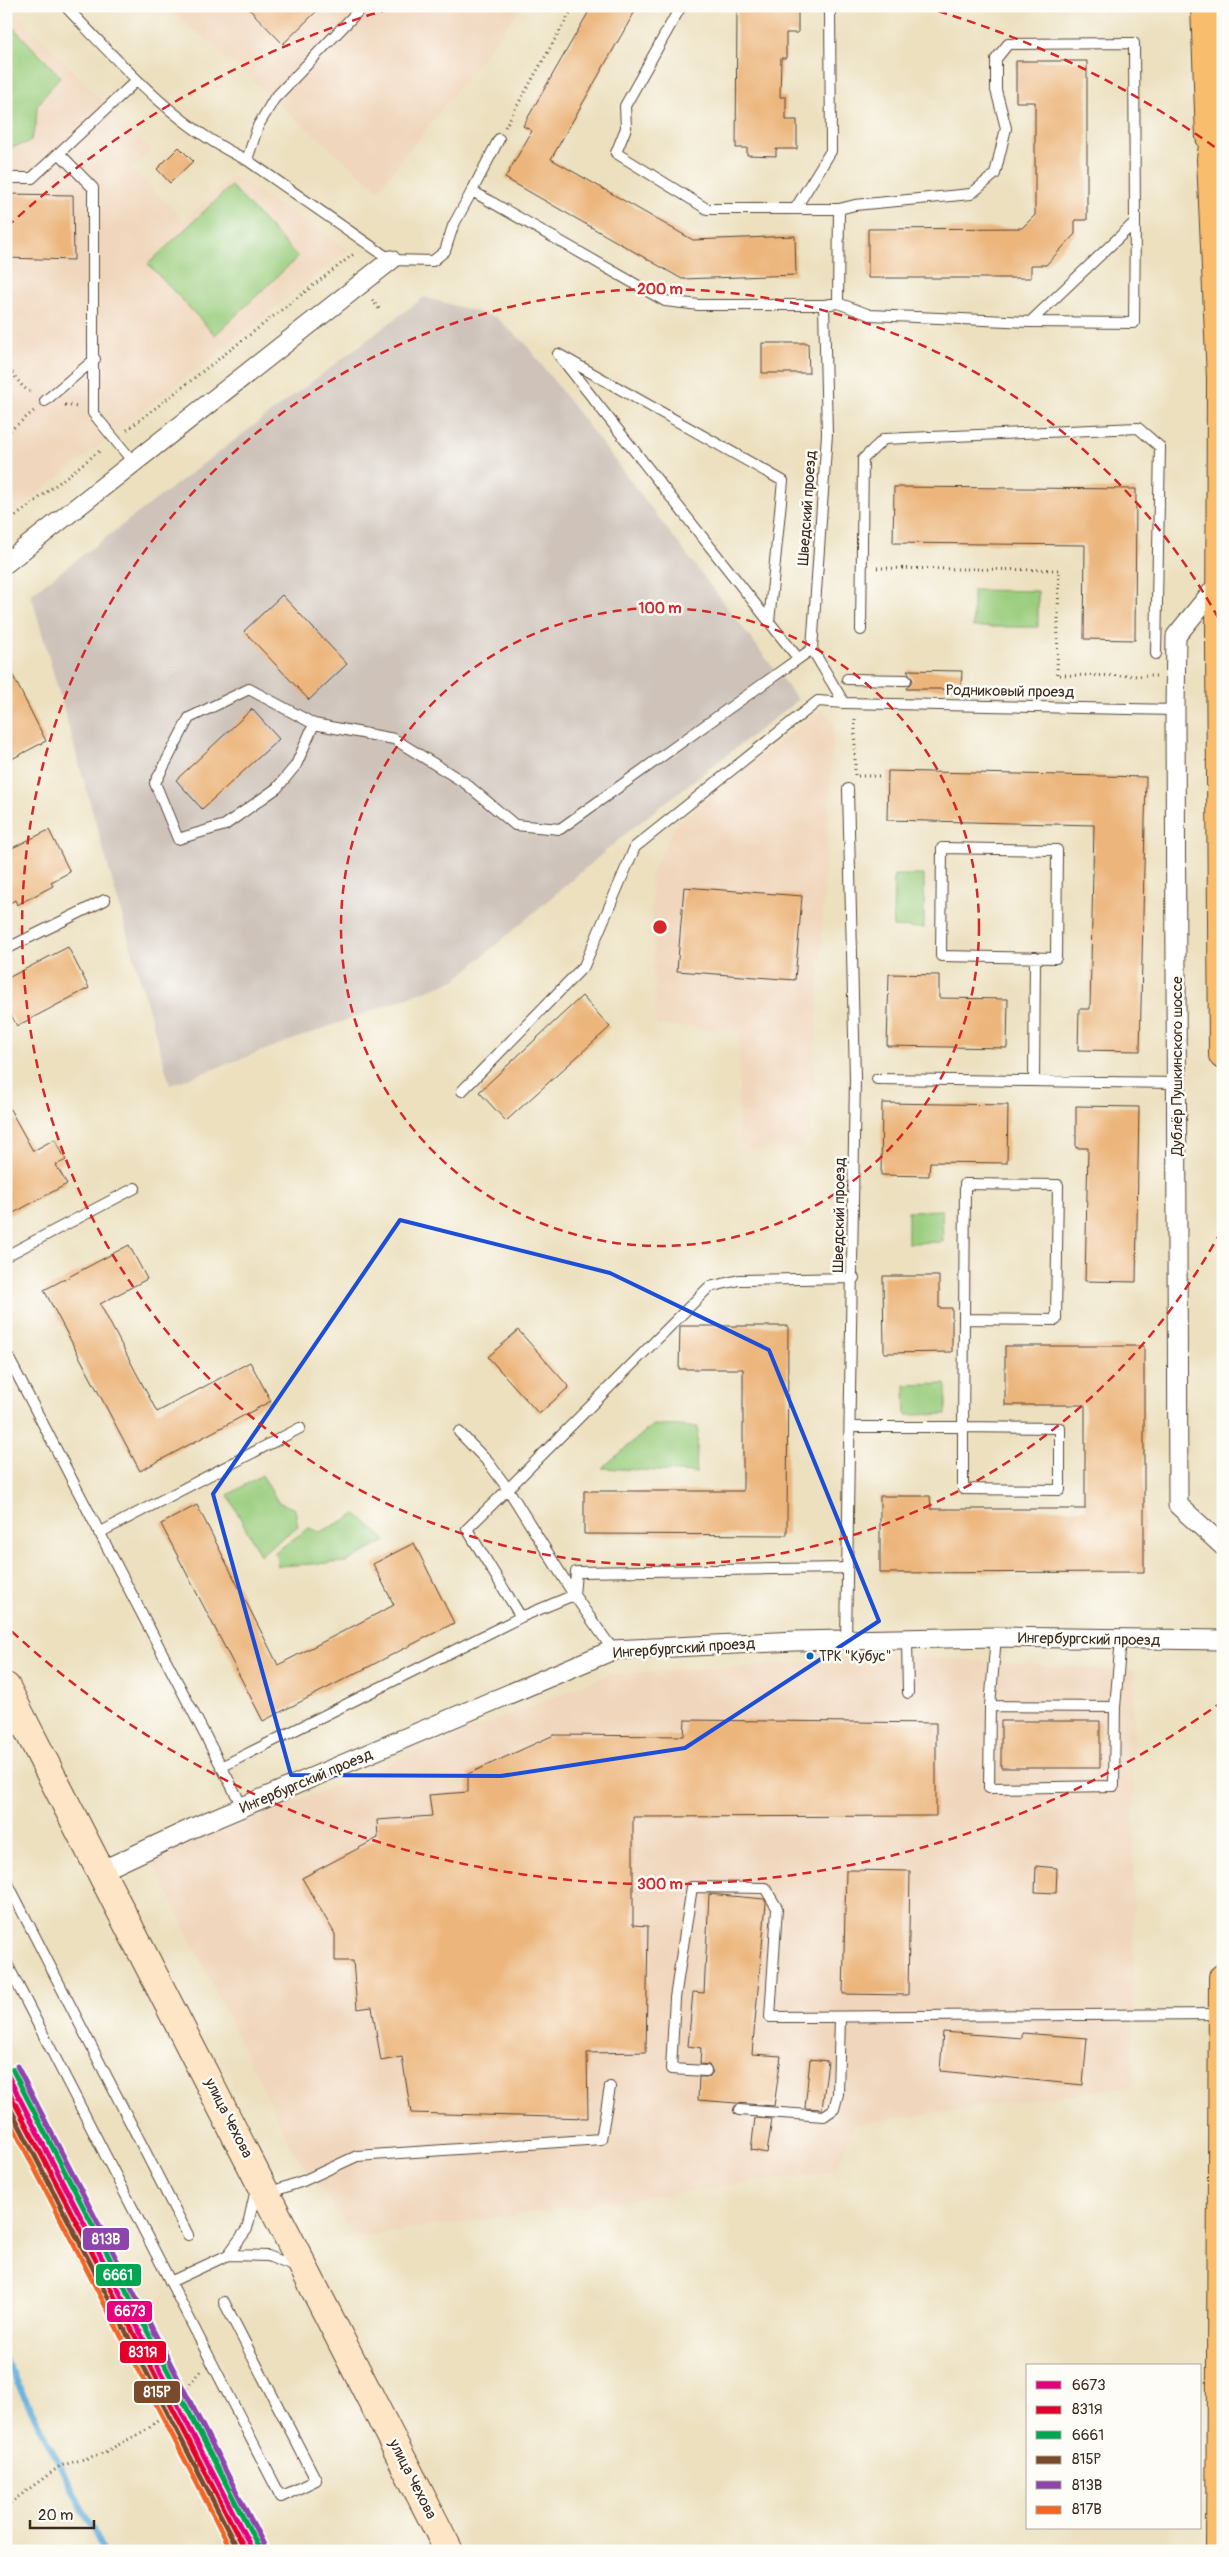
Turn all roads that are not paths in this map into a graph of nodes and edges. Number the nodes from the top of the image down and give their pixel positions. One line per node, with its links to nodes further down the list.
1 (65, 6): 6 (lane)
2 (363, 6): 10 (lane)
3 (681, 6): 14 (lane)
4 (830, 6): 14 (lane)
5 (1205, 6): 11 (main road)
6 (137, 80): 9 (lane); 10 (lane)
7 (1223, 113): 11 (main road)
8 (499, 139): 13 (lane)
9 (58, 153): 12 (lane); 21 (lane)
10 (247, 160): 17 (lane)
11 (1211, 168): 25 (main road)
12 (6, 178)
13 (472, 192): 17 (lane); 19 (lane)
14 (795, 209): 15 (lane)
15 (839, 209): 16 (lane); 18 (lane)
16 (1135, 222): 20 (lane); 20 (lane)
17 (391, 260): 23 (street)
18 (838, 303): 19 (lane); 20 (lane)
19 (824, 306): 29 (lane, Шведский проезд)
20 (1030, 322)
21 (95, 359): 22 (lane); 23 (lane)
22 (45, 401)
23 (134, 463): 24 (street)
24 (6, 563)
25 (1220, 582): 28 (main road); 35 (street, Дублёр Пушкинского шоссе)
26 (769, 622): 26 (lane); 31 (lane)
27 (860, 630): 30 (lane)
28 (1221, 644): 38 (main road)
29 (812, 649): 31 (lane); 34 (lane)
30 (1156, 654)
31 (798, 658): 36 (lane)
32 (847, 680): 33 (lane)
33 (906, 680)
34 (844, 703): 35 (lane, Родниковый проезд); 47 (lane, Родниковый проезд)
35 (1175, 710): 46 (street, Дублёр Пушкинского шоссе)
36 (314, 724): 36 (lane)
37 (848, 789): 50 (lane, Шведский проезд)
38 (1222, 861): 42 (main road)
39 (105, 900): 40 (lane)
40 (6, 948)
41 (1035, 958): 41 (lane); 45 (lane)
42 (1222, 977): 43 (main road)
43 (1223, 1055)
44 (878, 1079): 45 (lane)
45 (1034, 1081): 46 (lane)
46 (1177, 1082): 59 (street, Дублёр Пушкинского шоссе)
47 (462, 1091)
48 (135, 1188): 49 (lane)
49 (6, 1256)
50 (854, 1278): 53 (lane, Шведский проезд); 57 (lane)
51 (964, 1319): 51 (lane); 54 (lane)
52 (6, 1352): 58 (lane)
53 (850, 1427): 54 (lane); 60 (lane, Шведский проезд)
54 (963, 1427): 54 (lane)
55 (300, 1428): 58 (lane)
56 (459, 1432): 57 (lane)
57 (508, 1489): 61 (lane); 62 (lane)
58 (99, 1533): 73 (lane)
59 (1223, 1546)
60 (847, 1568): 61 (lane); 67 (lane, Шведский проезд)
61 (574, 1595): 62 (lane); 68 (lane)
62 (521, 1617): 73 (lane)
63 (996, 1637): 64 (street, Ингербургский проезд); 65 (street, Ингербургский проезд); 71 (lane)
64 (1121, 1639): 66 (street, Ингербургский проезд); 72 (lane)
65 (907, 1640): 67 (street, Ингербургский проезд); 70 (lane)
66 (1223, 1640)
67 (846, 1641): 68 (street, Ингербургский проезд)
68 (613, 1650): 74 (street, Ингербургский проезд)
69 (6, 1687): 75 (street, улица Чехова)
70 (908, 1692)
71 (990, 1706): 72 (lane); 72 (lane)
72 (1115, 1707)
73 (221, 1768): 74 (lane)
74 (243, 1808): 75 (street, Ингербургский проезд)
75 (101, 1871): 84 (street, улица Чехова)
76 (6, 1880): 85 (lane)
77 (6, 1962): 88 (lane)
78 (1223, 1978): 79 (main road)
79 (1222, 2014): 80 (lane); 91 (main road)
80 (840, 2017): 81 (lane); 83 (lane)
81 (706, 2071)
82 (610, 2088): 84 (lane)
83 (739, 2110)
84 (263, 2185): 86 (lane); 87 (street, улица Чехова)
85 (188, 2234)
86 (228, 2255): 87 (lane); 88 (lane)
87 (307, 2272): 90 (street, улица Чехова)
88 (170, 2282): 89 (lane)
89 (224, 2302)
90 (449, 2551)
91 (1220, 2551)

